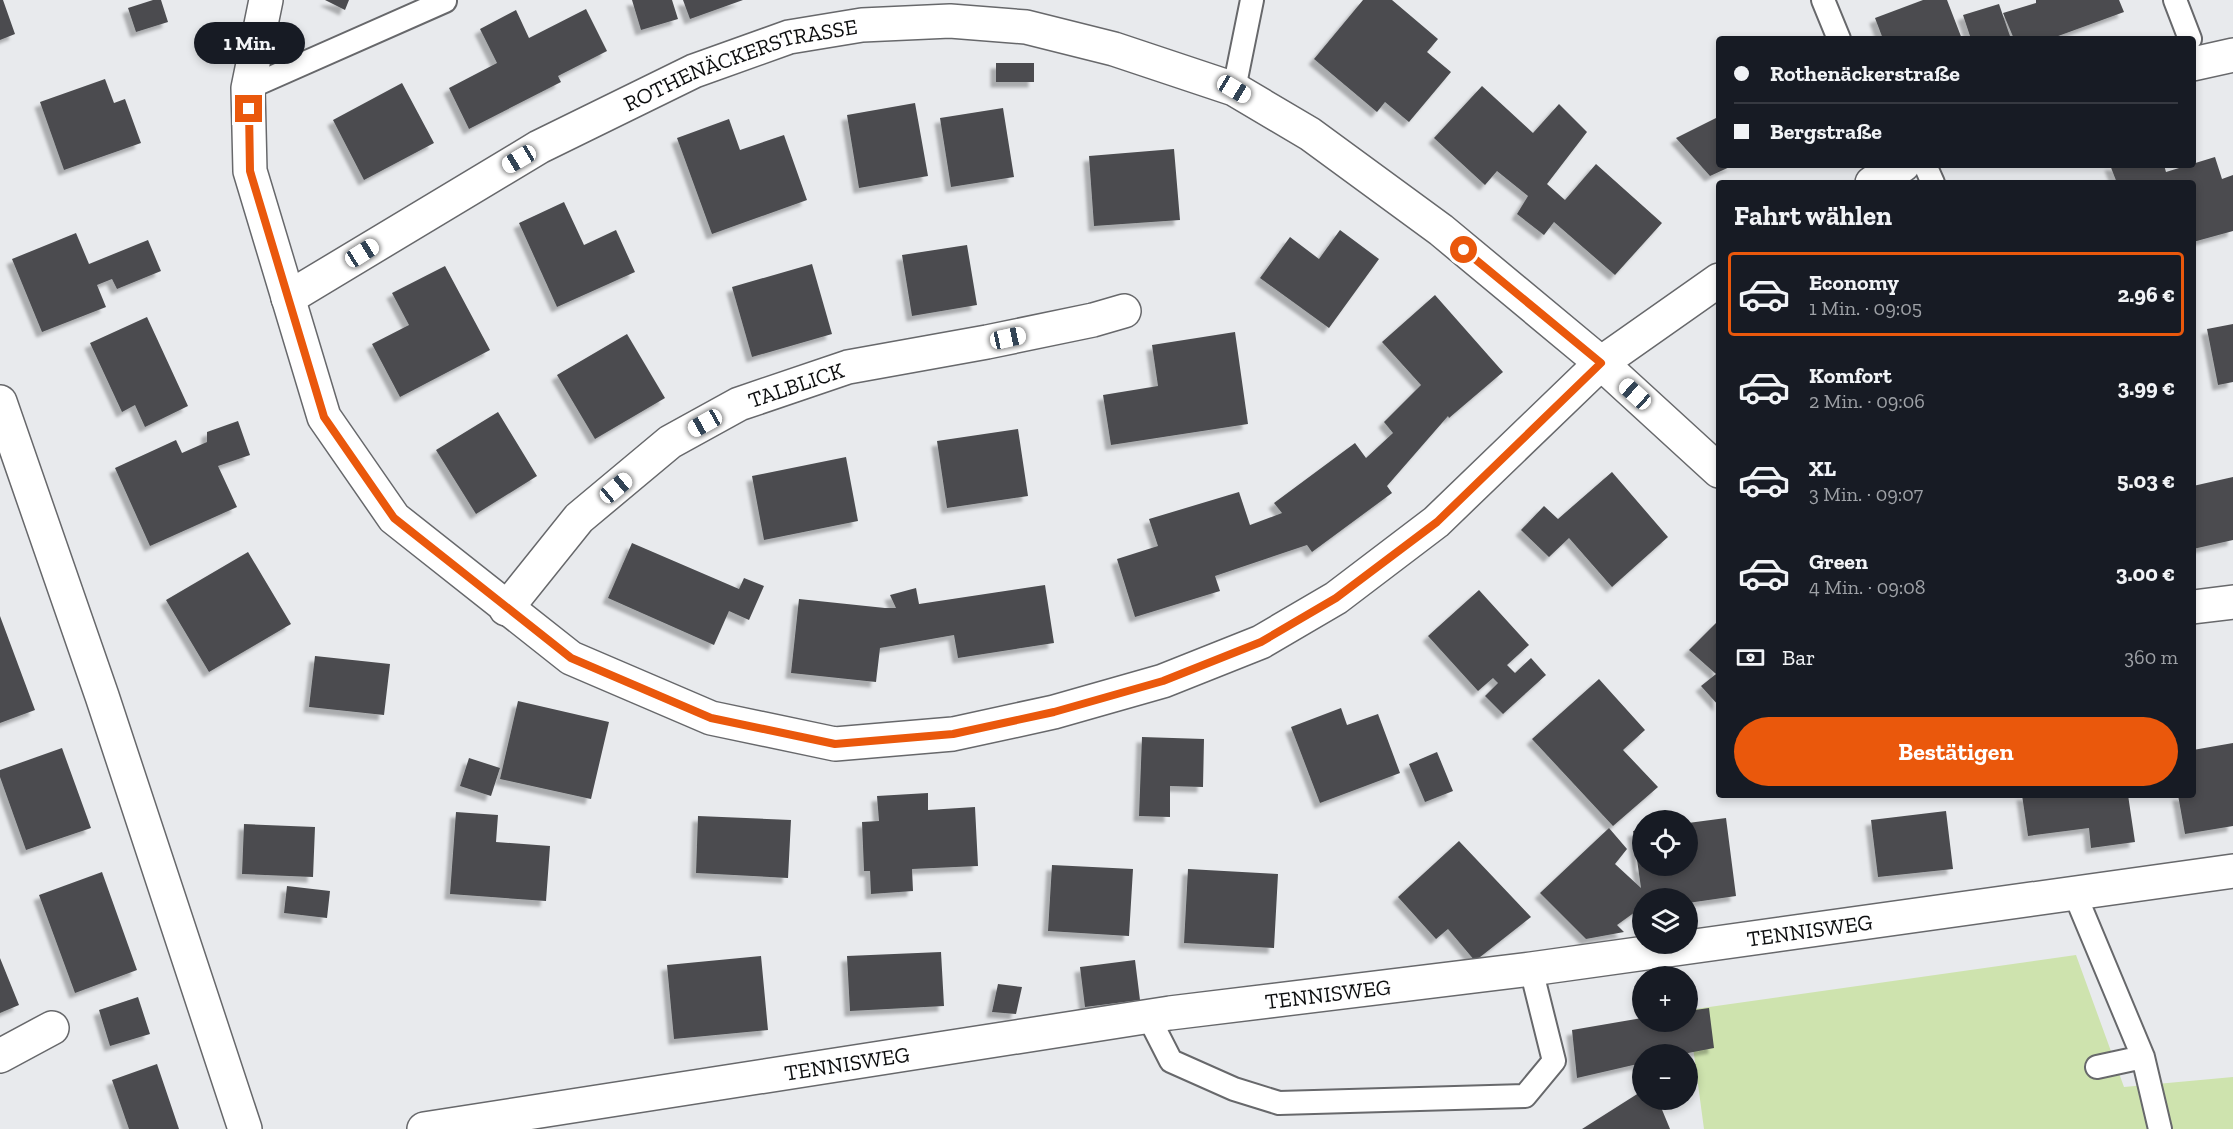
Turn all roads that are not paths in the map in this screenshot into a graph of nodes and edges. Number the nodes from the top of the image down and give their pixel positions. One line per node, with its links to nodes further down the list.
1 (266, 0): 10 (street)
2 (1252, 0): 11 (lane)
3 (1823, 0): 6 (lane)
4 (2175, 0): 7 (lane)
5 (445, 1): 10 (lane)
6 (1838, 36)
7 (2188, 36)
8 (2196, 53): 9 (street)
9 (2233, 55)
10 (248, 88): 13 (street)
11 (1234, 89): 13 (street, ROTHENÄCKERSTRASSE); 15 (street, ROTHENÄCKERSTRASSE)
12 (1716, 282): 15 (street)
13 (288, 298): 20 (street)
14 (1124, 311): 20 (street, TALBLICK)
15 (1601, 363): 17 (street, ROTHENÄCKERSTRASSE); 20 (street)
16 (0, 402): 29 (street)
17 (1716, 468)
18 (2233, 602): 19 (street)
19 (2196, 607)
20 (506, 609)
21 (2233, 871): 22 (street, TENNISWEG)
22 (2074, 892): 23 (street, TENNISWEG); 27 (lane)
23 (1531, 969): 24 (street, TENNISWEG); 24 (lane)
24 (1148, 1016): 30 (street, TENNISWEG)
25 (52, 1028): 26 (street)
26 (0, 1056)
27 (2143, 1057): 28 (lane); 31 (lane)
28 (2097, 1067)
29 (245, 1129)
30 (424, 1129)
31 (2160, 1129)

